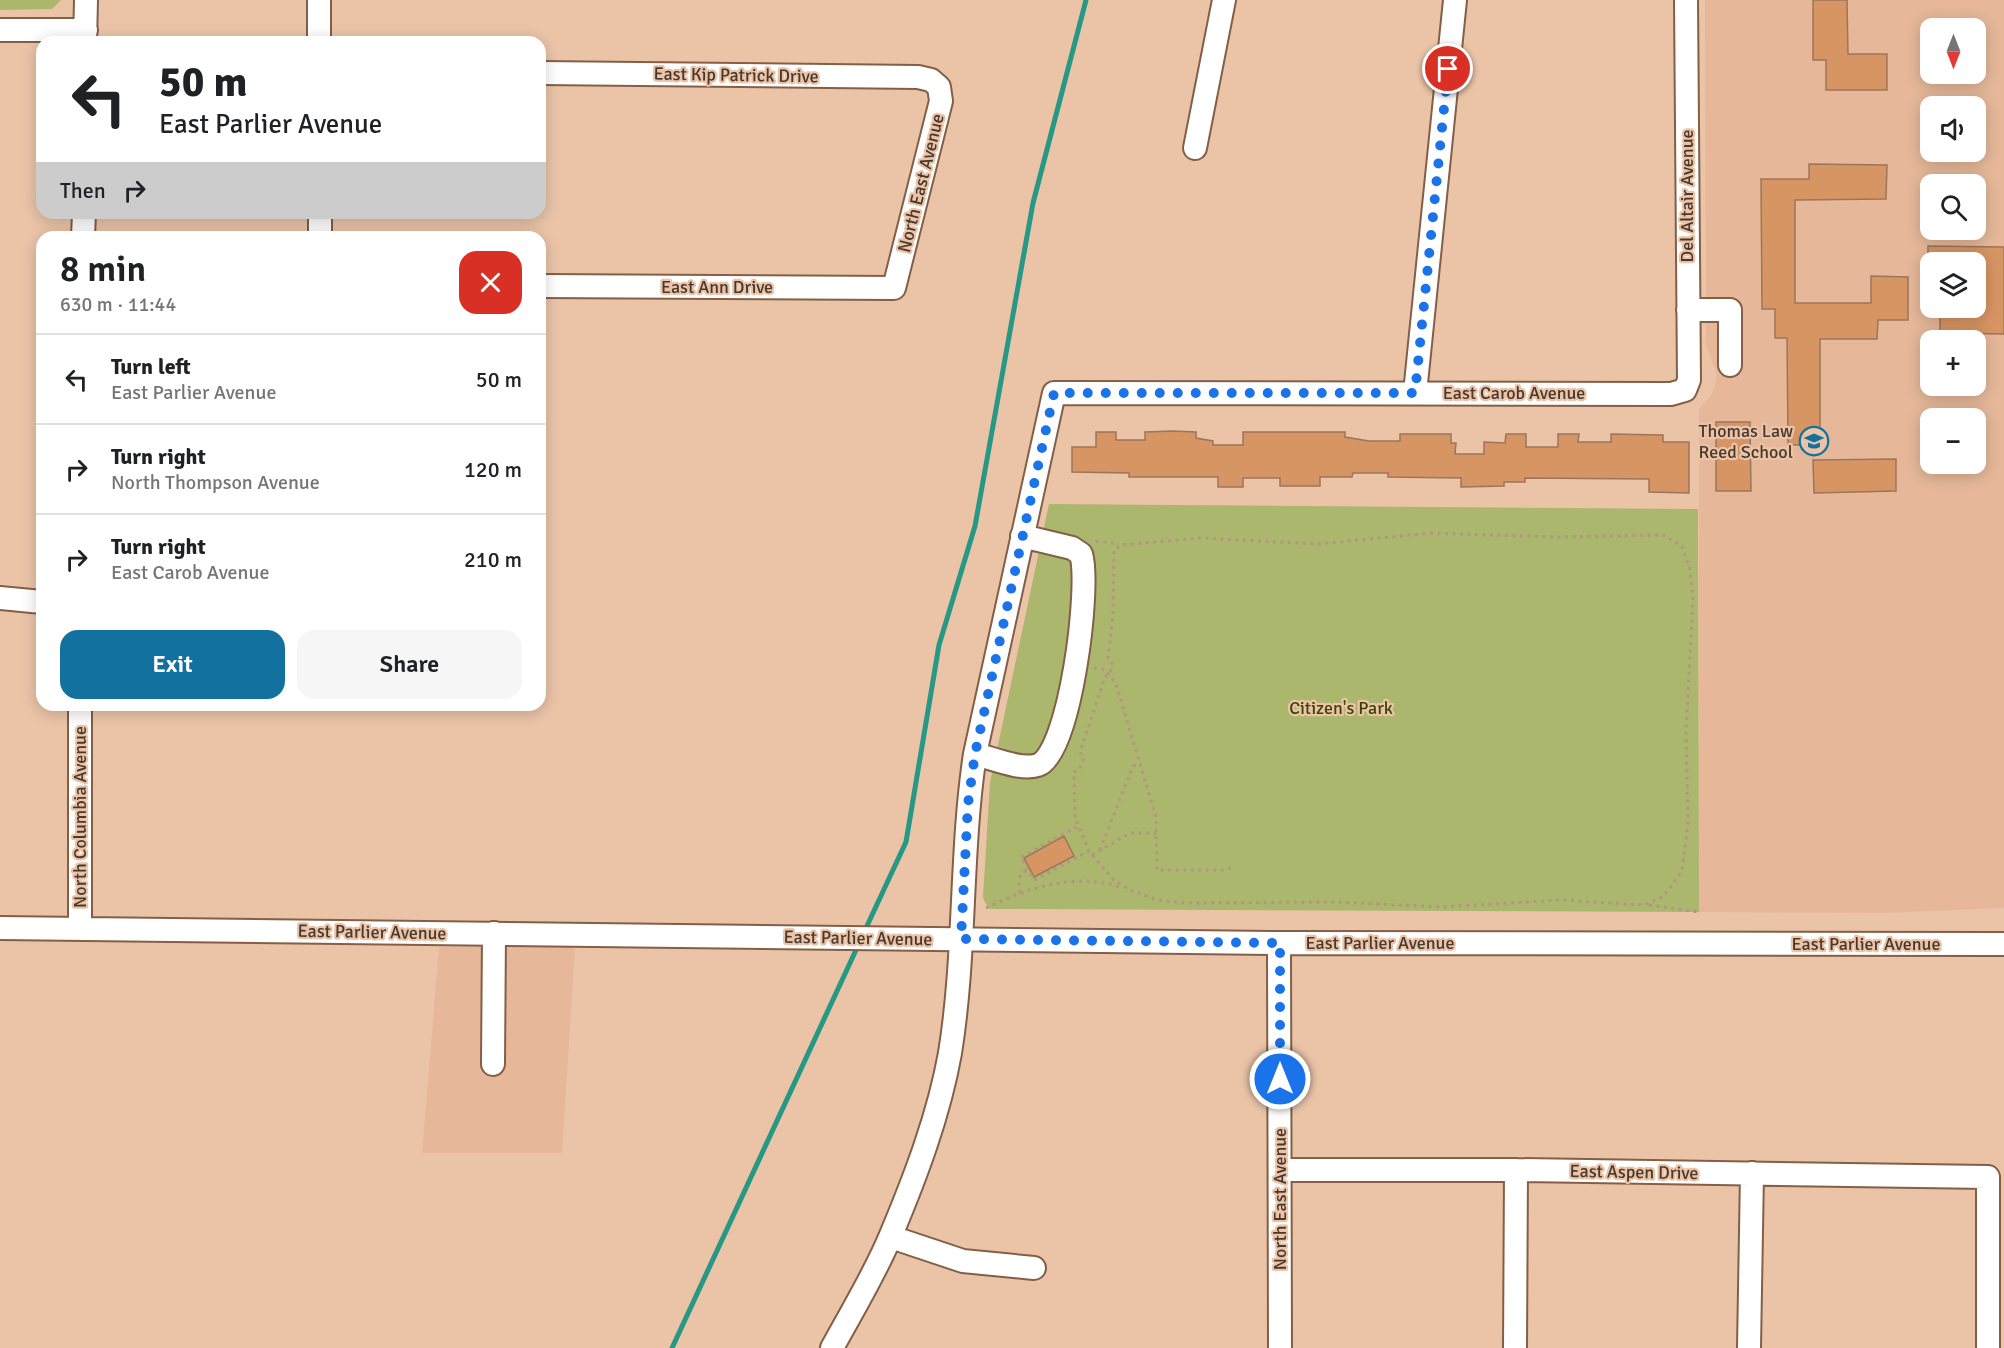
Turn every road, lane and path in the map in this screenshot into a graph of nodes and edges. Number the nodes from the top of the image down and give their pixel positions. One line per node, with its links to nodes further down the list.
1 (86, 0): 7 (street)
2 (319, 0): 8 (street)
3 (1224, 0): 11 (street)
4 (1455, 0): 17 (street)
5 (1686, 0): 14 (street, Del Altair Avenue)
6 (0, 30): 7 (street)
7 (86, 36)
8 (319, 36)
9 (546, 73): 10 (street, East Kip Patrick Drive)
10 (931, 81): 13 (street, North East Avenue)
11 (1195, 148)
12 (546, 286): 13 (street, East Ann Drive)
13 (894, 288)
14 (1688, 310): 15 (street); 16 (street, Del Altair Avenue)
15 (1730, 365)
16 (1685, 390): 17 (street, East Carob Avenue)
17 (1415, 393): 18 (street, East Carob Avenue)
18 (1022, 536): 25 (street); 25 (street)
19 (1103, 543): 20 (path)
20 (1112, 554): 23 (path); 36 (path)
21 (0, 598): 22 (street)
22 (36, 601)
23 (1108, 671): 26 (path); 27 (path)
24 (80, 711): 42 (street, North Columbia Avenue)
25 (975, 754): 44 (street)
26 (1140, 764): 28 (path); 29 (path)
27 (1078, 826): 30 (path); 33 (path)
28 (1157, 833): 29 (path); 32 (path)
29 (1100, 850): 31 (path)
30 (1089, 851): 31 (path); 33 (path)
31 (1092, 855): 34 (path)
32 (1233, 867)
33 (1028, 870): 35 (path)
34 (1128, 889): 35 (path); 37 (path)
35 (1020, 893): 39 (path)
36 (1664, 896): 37 (path); 38 (path)
37 (1644, 904): 38 (path)
38 (1665, 906): 40 (path)
39 (986, 908)
40 (1699, 912)
41 (0, 928): 42 (street, East Parlier Avenue)
42 (80, 929): 43 (street, East Parlier Avenue)
43 (494, 933): 44 (street, East Parlier Avenue); 47 (street)
44 (961, 939): 45 (street, East Parlier Avenue); 51 (street)
45 (1280, 943): 46 (street, East Parlier Avenue); 48 (street, North East Avenue)
46 (2004, 944)
47 (493, 1064)
48 (1280, 1170): 49 (street, East Aspen Drive); 54 (street, North East Avenue)
49 (1516, 1170): 50 (street, East Aspen Drive); 55 (street)
50 (1752, 1173): 56 (street); 57 (street, East Aspen Drive)
51 (891, 1237): 52 (street); 53 (street)
52 (1034, 1268)
53 (832, 1348)
54 (1280, 1348)
55 (1515, 1348)
56 (1749, 1348)
57 (1988, 1348)

